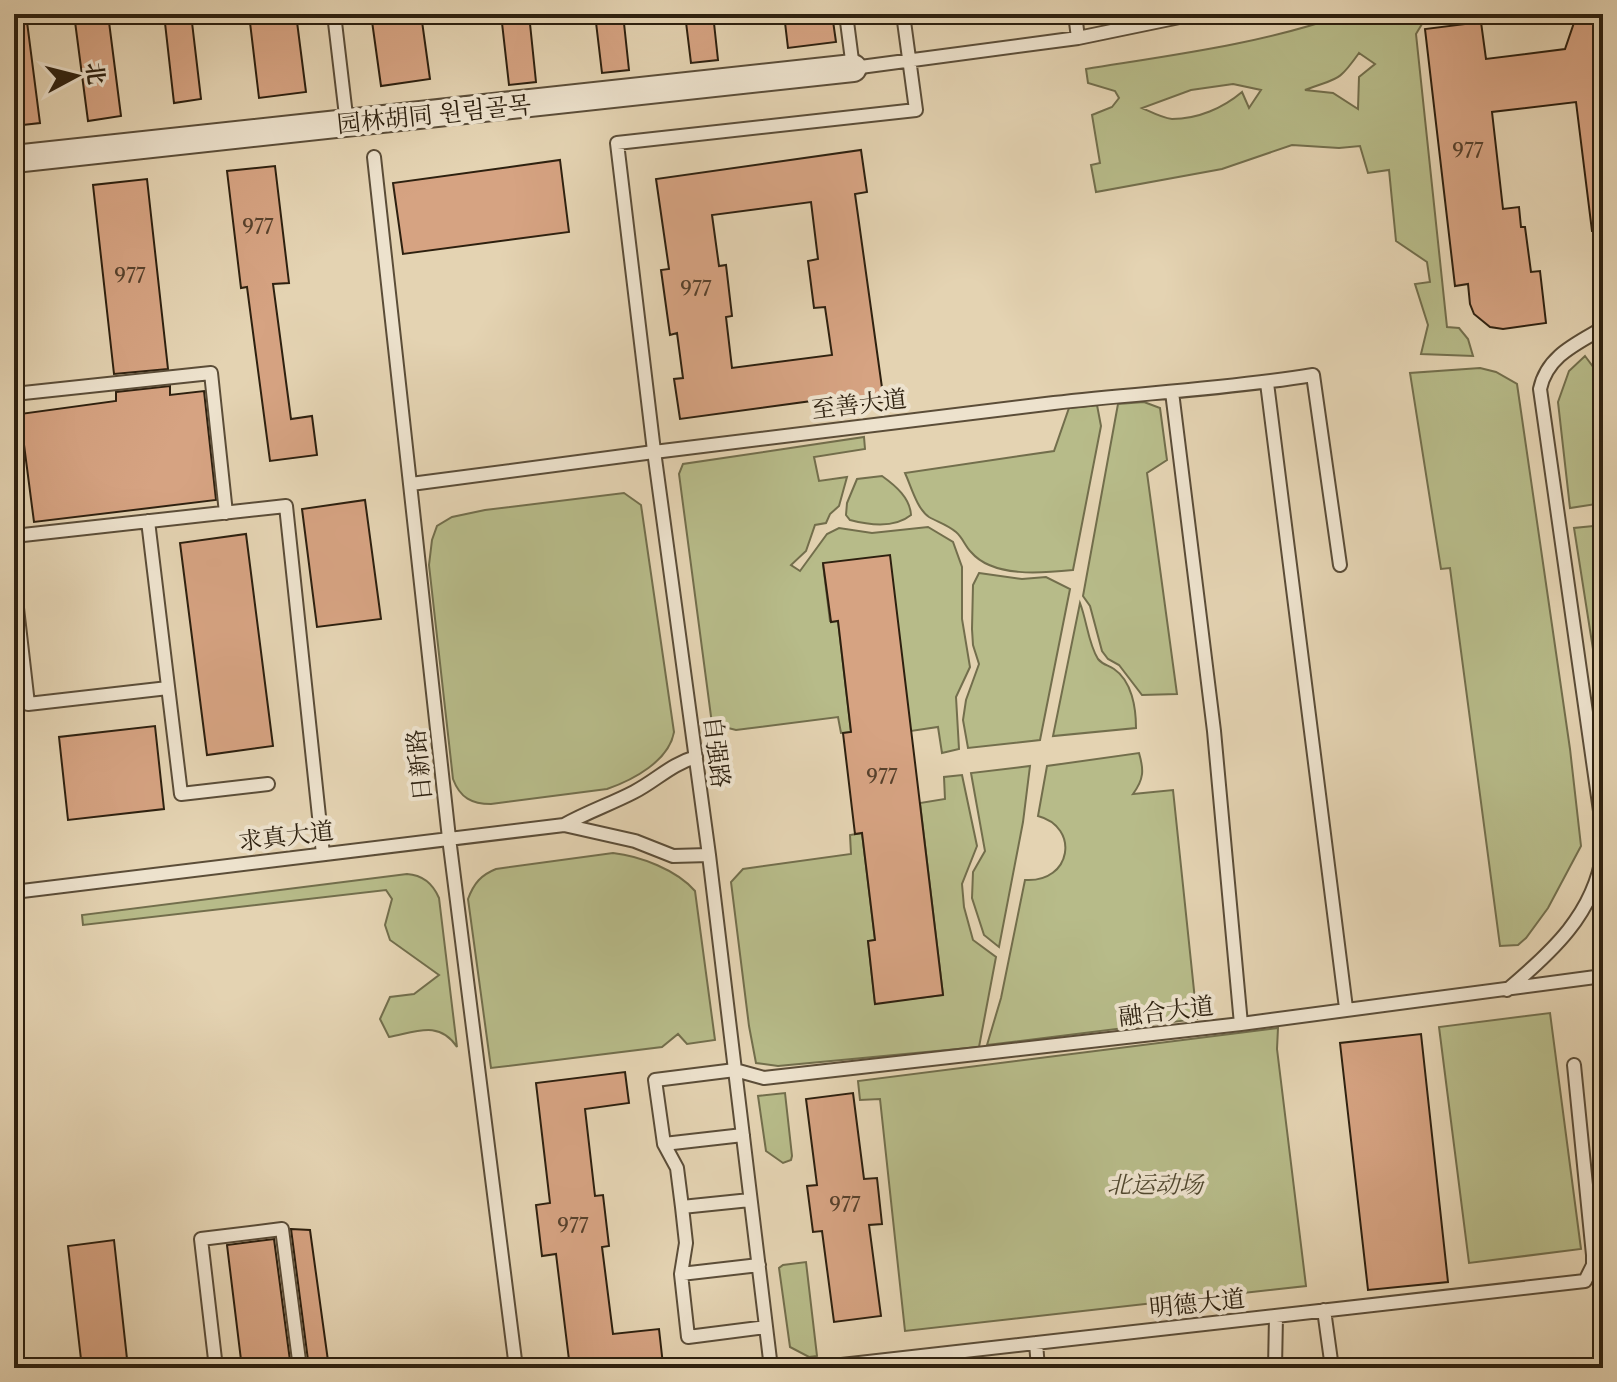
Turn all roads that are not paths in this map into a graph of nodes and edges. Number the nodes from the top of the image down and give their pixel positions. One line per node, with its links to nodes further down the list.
1 (334, 14): 9 (lane)
2 (846, 14): 8 (lane)
3 (903, 14): 7 (lane)
4 (1075, 14): 6 (lane)
5 (1194, 14): 6 (lane)
6 (1078, 38): 7 (lane)
7 (909, 61): 8 (lane); 16 (lane, 自强路)
8 (853, 68): 9 (street, 园林胡同 원림골목)
9 (347, 124): 11 (street, 园林胡同 원림골목)
10 (374, 157): 17 (lane, 日新路)
11 (14, 159)
12 (1603, 328): 27 (lane)
13 (1267, 383): 14 (lane, 至善大道); 21 (lane, 至善大道); 35 (lane)
14 (1172, 392): 16 (lane, 至善大道); 36 (lane)
15 (14, 394): 18 (lane)
16 (654, 451): 17 (lane, 至善大道); 24 (lane, 自强路)
17 (411, 484): 28 (lane, 日新路)
18 (226, 513): 19 (lane); 30 (lane)
19 (148, 521): 20 (lane); 23 (lane)
20 (14, 536)
21 (1340, 565)
22 (14, 582): 23 (lane)
23 (168, 688): 25 (lane)
24 (696, 757): 26 (lane); 31 (lane, 自强路)
25 (268, 784)
26 (564, 825): 28 (lane, 求真大道); 31 (lane)
27 (1603, 832)
28 (449, 838): 30 (lane, 求真大道); 51 (lane, 日新路)
29 (1603, 853): 34 (lane)
30 (323, 854): 32 (lane, 求真大道)
31 (709, 855): 38 (lane, 自强路)
32 (14, 892)
33 (1603, 976): 34 (lane, 融合大道)
34 (1507, 990): 35 (lane, 融合大道)
35 (1346, 1008): 36 (lane, 融合大道)
36 (1241, 1024): 38 (lane, 融合大道)
37 (1574, 1065): 45 (lane, 明德大道)
38 (735, 1070): 39 (lane, 自强路); 40 (lane, 融合大道)
39 (743, 1135): 40 (lane); 41 (lane, 自强路)
40 (664, 1144): 42 (lane)
41 (750, 1200): 42 (lane); 43 (lane, 自强路)
42 (682, 1207): 44 (lane)
43 (759, 1265): 44 (lane); 47 (lane, 自强路)
44 (681, 1274): 47 (lane)
45 (1324, 1310): 46 (lane, 明德大道); 56 (lane)
46 (1276, 1316): 48 (lane, 明德大道); 55 (lane)
47 (766, 1327): 52 (lane, 自强路)
48 (1036, 1343): 53 (lane, 明德大道); 54 (lane)
49 (216, 1368): 50 (lane)
50 (300, 1368)
51 (516, 1368)
52 (771, 1368)
53 (815, 1368)
54 (1038, 1368)
55 (1275, 1368)
56 (1332, 1368)

